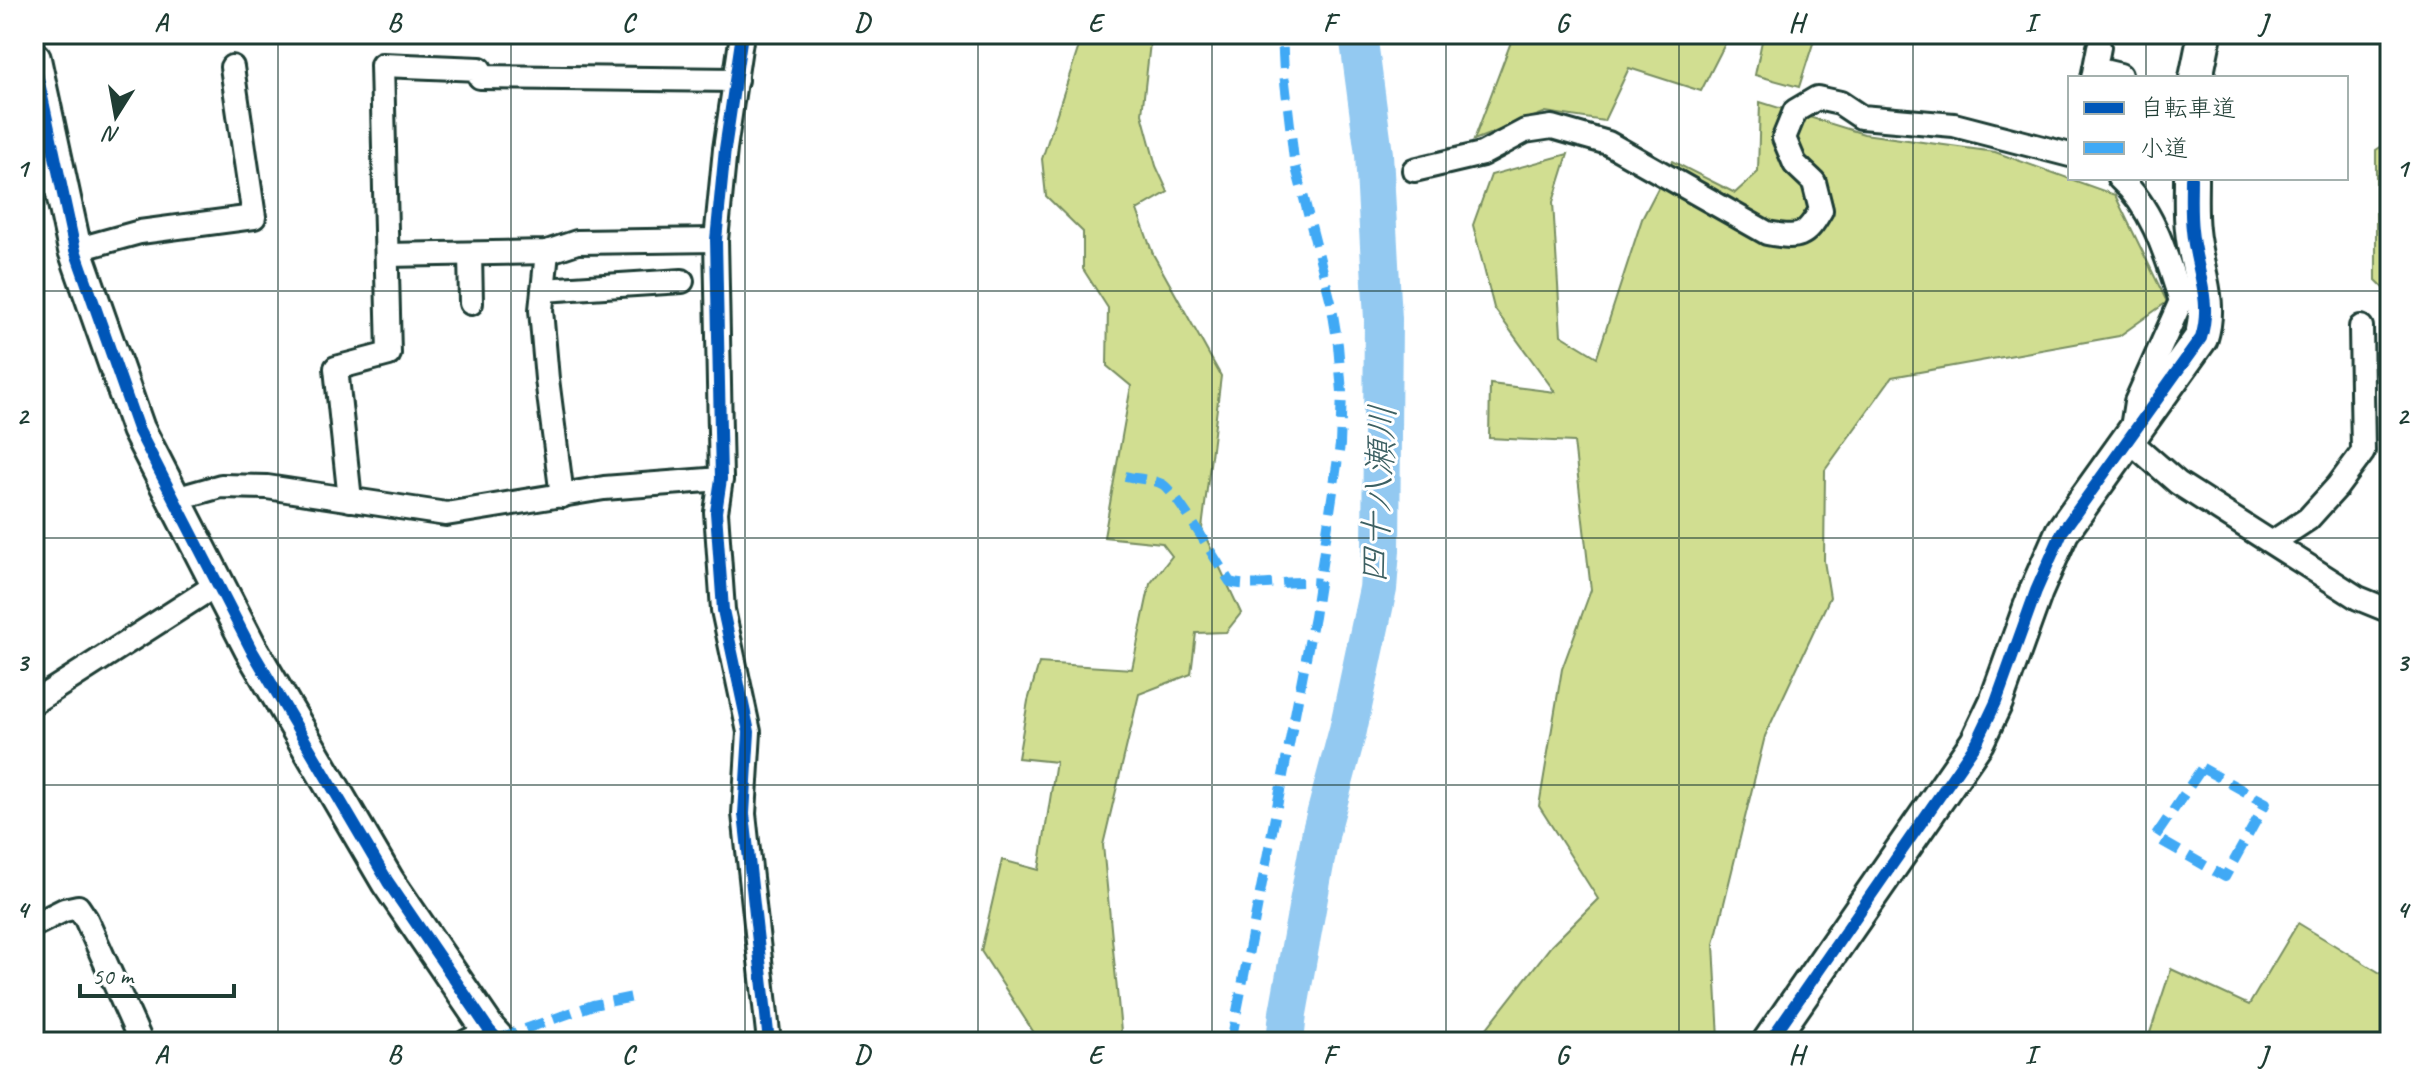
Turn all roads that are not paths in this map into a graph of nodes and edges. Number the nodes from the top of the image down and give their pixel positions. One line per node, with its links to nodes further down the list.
1 (742, 34): 8 (street)
2 (2205, 34): 7 (street)
3 (34, 59): 9 (street)
4 (2096, 65): 6 (street)
5 (232, 67): 15 (street)
6 (2120, 75)
7 (2196, 76)
8 (736, 80): 14 (street); 18 (street)
9 (39, 114): 15 (street)
10 (2068, 154): 11 (street)
11 (1414, 170)
12 (2121, 180): 23 (street)
13 (2191, 180): 23 (street)
14 (716, 240): 16 (street); 24 (street)
15 (75, 250): 26 (street)
16 (547, 252): 17 (street); 20 (street)
17 (470, 254): 18 (street); 21 (street)
18 (387, 255): 27 (street)
19 (682, 281): 20 (street)
20 (543, 290): 25 (street)
21 (471, 303)
22 (2361, 327): 28 (street)
23 (2130, 441): 28 (street); 36 (street)
24 (721, 479): 25 (street); 35 (street)
25 (562, 496): 27 (street)
26 (175, 499): 27 (street); 29 (street)
27 (350, 500)
28 (2273, 542): 30 (street)
29 (216, 585): 31 (street); 33 (street)
30 (2390, 611)
31 (34, 702)
32 (34, 925): 34 (street)
33 (485, 1038)
34 (141, 1042)
35 (769, 1042)
36 (1769, 1042)

